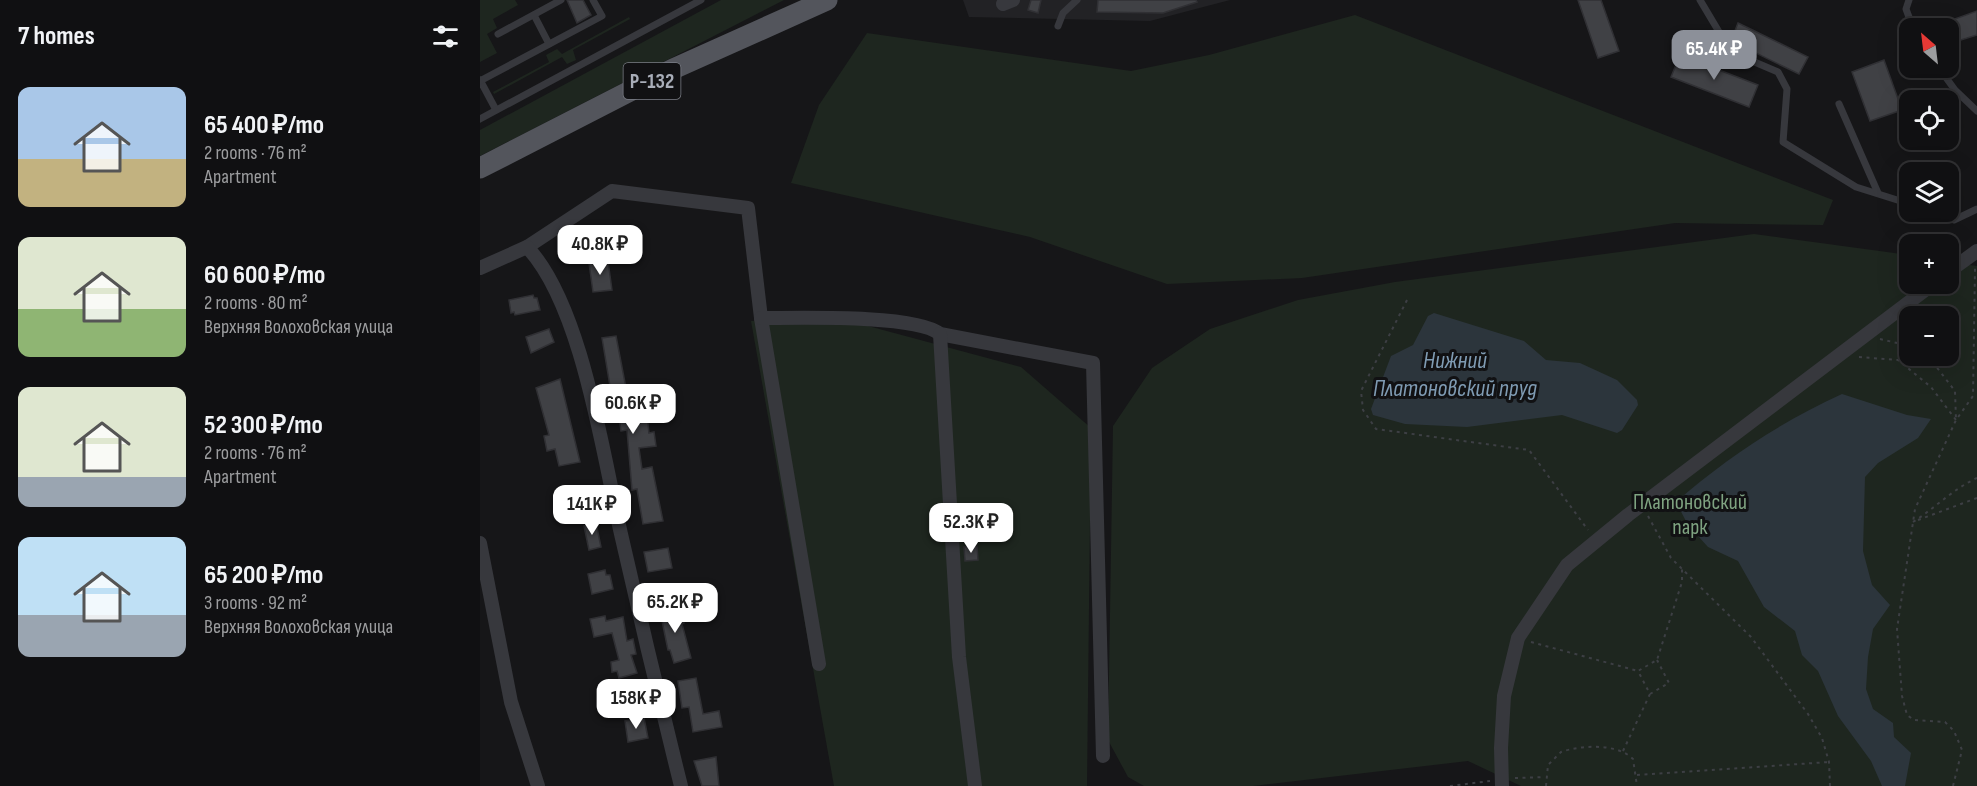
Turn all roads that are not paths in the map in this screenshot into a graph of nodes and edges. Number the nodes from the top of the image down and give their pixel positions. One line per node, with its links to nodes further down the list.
1 (561, 0): 8 (lane)
2 (593, 0): 12 (lane)
3 (701, 0): 16 (lane)
4 (827, 0): 19 (main road, Р-132)
5 (1077, 0): 10 (lane)
6 (1700, 0): 20 (lane)
7 (1909, 0): 9 (lane)
8 (534, 15): 11 (lane); 12 (lane)
9 (1909, 18)
10 (1058, 26)
11 (498, 34)
12 (549, 44): 14 (lane)
13 (1946, 78): 17 (lane)
14 (480, 80): 16 (lane)
15 (1839, 104): 20 (lane)
16 (496, 110): 18 (lane)
17 (1977, 111)
18 (480, 119)
19 (480, 168)
20 (1878, 193): 21 (lane)
21 (1899, 200)
22 (1977, 209): 23 (lane)
23 (1959, 218)
24 (528, 247): 27 (street); 29 (street); 36 (street)
25 (1977, 250): 26 (street)
26 (1959, 264)
27 (480, 268)
28 (1921, 294): 34 (street)
29 (761, 318): 30 (street); 32 (street)
30 (940, 334): 33 (street); 37 (street)
31 (480, 543): 35 (street)
32 (819, 664)
33 (1103, 756)
34 (1506, 782)
35 (538, 786)
36 (681, 786)
37 (975, 786)

